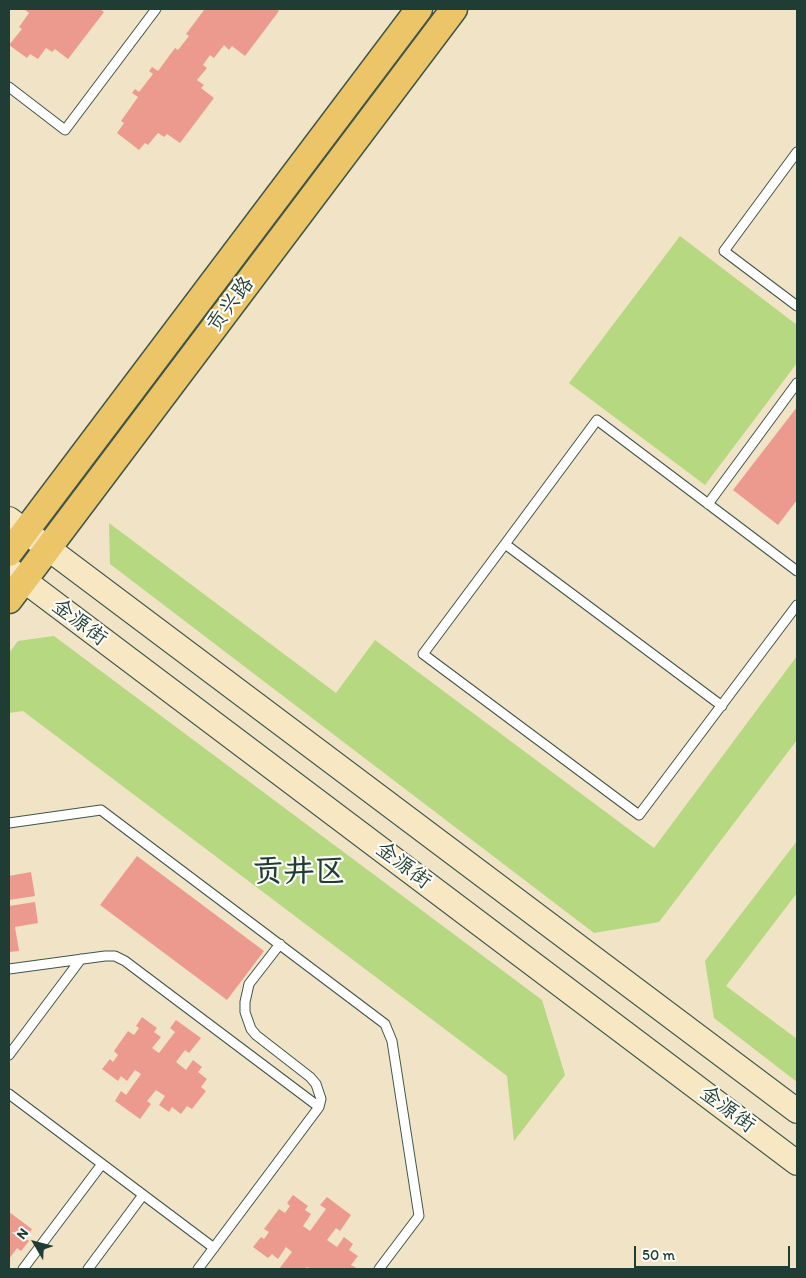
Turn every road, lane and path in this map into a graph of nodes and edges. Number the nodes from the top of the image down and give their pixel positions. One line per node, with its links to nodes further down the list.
1 (156, 9): 4 (lane)
2 (454, 9): 11 (main road, 贡兴路)
3 (412, 14): 9 (main road, 贡兴路)
4 (9, 87)
5 (797, 152): 6 (lane)
6 (797, 306)
7 (797, 383): 8 (lane)
8 (708, 504): 10 (lane); 13 (lane)
9 (17, 525): 11 (main road, 金源街); 12 (main road, 贡兴路)
10 (505, 544): 16 (lane); 16 (lane)
11 (48, 548): 14 (main road, 贡兴路); 24 (main road, 金源街)
12 (9, 553)
13 (797, 571)
14 (14, 583): 25 (main road, 金源街)
15 (797, 605): 16 (lane)
16 (722, 706)
17 (9, 823): 18 (lane)
18 (280, 944): 23 (lane); 32 (lane)
19 (81, 959): 20 (lane); 21 (lane); 23 (lane)
20 (9, 969)
21 (9, 1055)
22 (9, 1094): 26 (lane)
23 (319, 1107): 28 (lane)
24 (797, 1111)
25 (797, 1163)
26 (102, 1164): 27 (lane); 29 (lane)
27 (143, 1195): 28 (lane); 30 (lane)
28 (214, 1248): 31 (lane)
29 (23, 1269)
30 (88, 1269)
31 (198, 1269)
32 (379, 1269)

